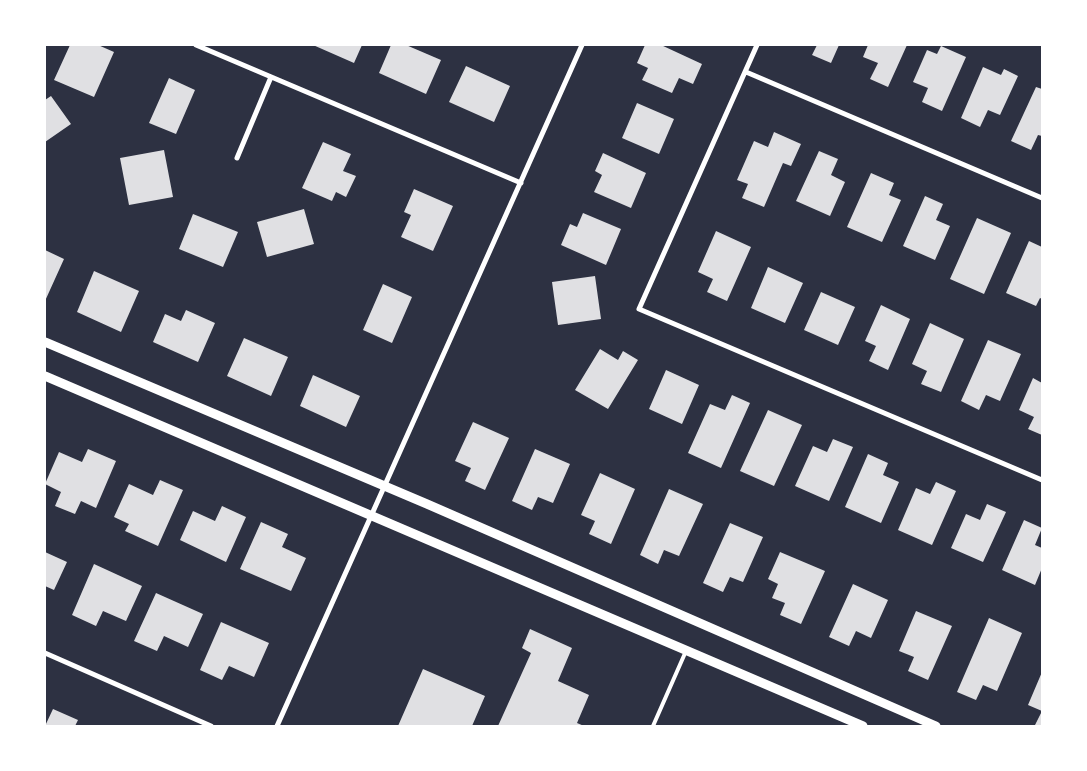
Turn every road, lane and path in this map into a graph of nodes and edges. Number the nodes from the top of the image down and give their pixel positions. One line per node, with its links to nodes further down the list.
1 (196, 45): 5 (street)
2 (582, 45): 7 (street)
3 (757, 45): 4 (street)
4 (746, 72): 8 (street); 11 (street)
5 (271, 77): 6 (street); 7 (street)
6 (237, 158)
7 (521, 183): 12 (street)
8 (1042, 198)
9 (45, 342): 12 (street)
10 (45, 376): 13 (street)
11 (1042, 480)
12 (385, 486): 13 (street); 20 (street)
13 (372, 517): 14 (street); 17 (street)
14 (686, 651): 18 (lane); 19 (street)
15 (45, 653): 16 (street)
16 (211, 726)
17 (277, 726)
18 (653, 726)
19 (863, 726)
20 (936, 726)

